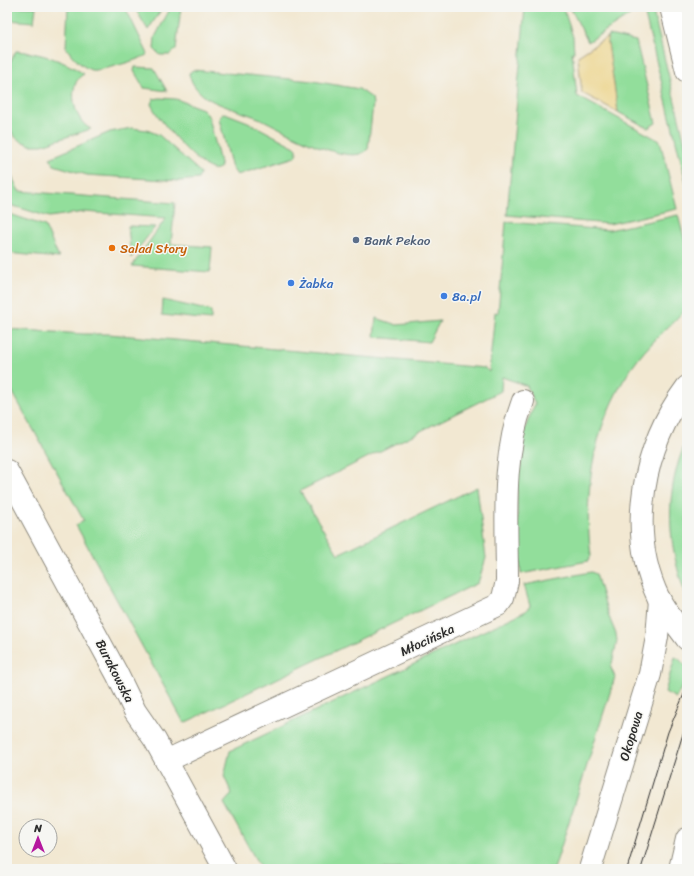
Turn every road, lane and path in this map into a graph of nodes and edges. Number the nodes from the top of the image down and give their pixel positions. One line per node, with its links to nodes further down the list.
1 (671, 7): 2 (street)
2 (687, 72)
3 (687, 387): 6 (street)
4 (523, 401): 8 (street, Młocińska)
5 (7, 471): 8 (street, Burakowska)
6 (660, 600): 7 (street); 11 (street, Okopowa)
7 (687, 639)
8 (166, 761): 10 (street, Burakowska)
9 (687, 839): 12 (street)
10 (225, 869)
11 (590, 869)
12 (680, 869)

